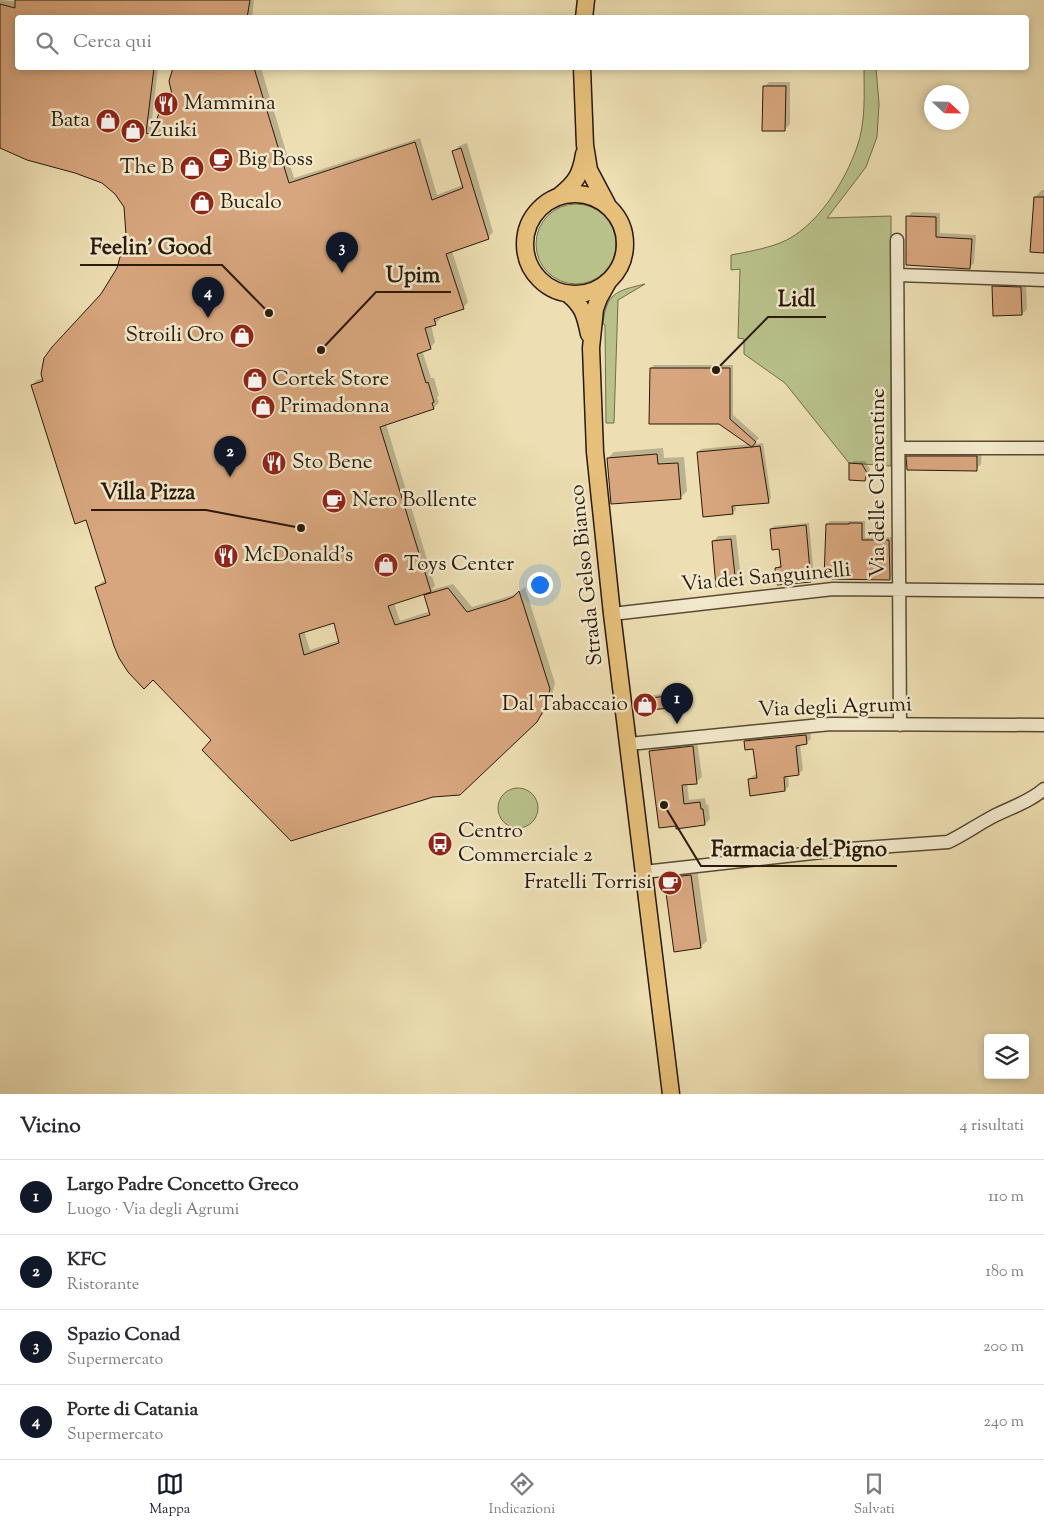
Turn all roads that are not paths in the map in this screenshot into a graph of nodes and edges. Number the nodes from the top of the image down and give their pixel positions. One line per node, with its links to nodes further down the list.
1 (586, 0): 2 (main road)
2 (584, 15)
3 (582, 70): 4 (main road)
4 (585, 145): 5 (main road); 6 (main road)
5 (559, 196): 6 (main road); 11 (main road)
6 (607, 204): 10 (main road)
7 (897, 240): 8 (street, Via delle Clementine)
8 (898, 275): 9 (street); 13 (street, Via delle Clementine)
9 (1044, 280)
10 (608, 282): 11 (main road); 12 (main road, Strada Gelso Bianco)
11 (568, 294): 12 (main road, Strada Gelso Bianco)
12 (591, 348): 17 (main road, Strada Gelso Bianco)
13 (899, 448): 14 (street); 15 (street, Via delle Clementine)
14 (1044, 448)
15 (900, 590): 16 (street, Via dei Sanguinelli); 17 (street, Via dei Sanguinelli); 18 (street, Via delle Clementine)
16 (1044, 591)
17 (612, 614): 20 (main road, Strada Gelso Bianco)
18 (900, 724): 19 (street, Via degli Agrumi); 20 (street, Via degli Agrumi)
19 (1044, 725)
20 (629, 744): 22 (main road, Strada Gelso Bianco)
21 (1044, 789): 22 (street)
22 (644, 872): 23 (main road, Strada Gelso Bianco)
23 (671, 1094)

